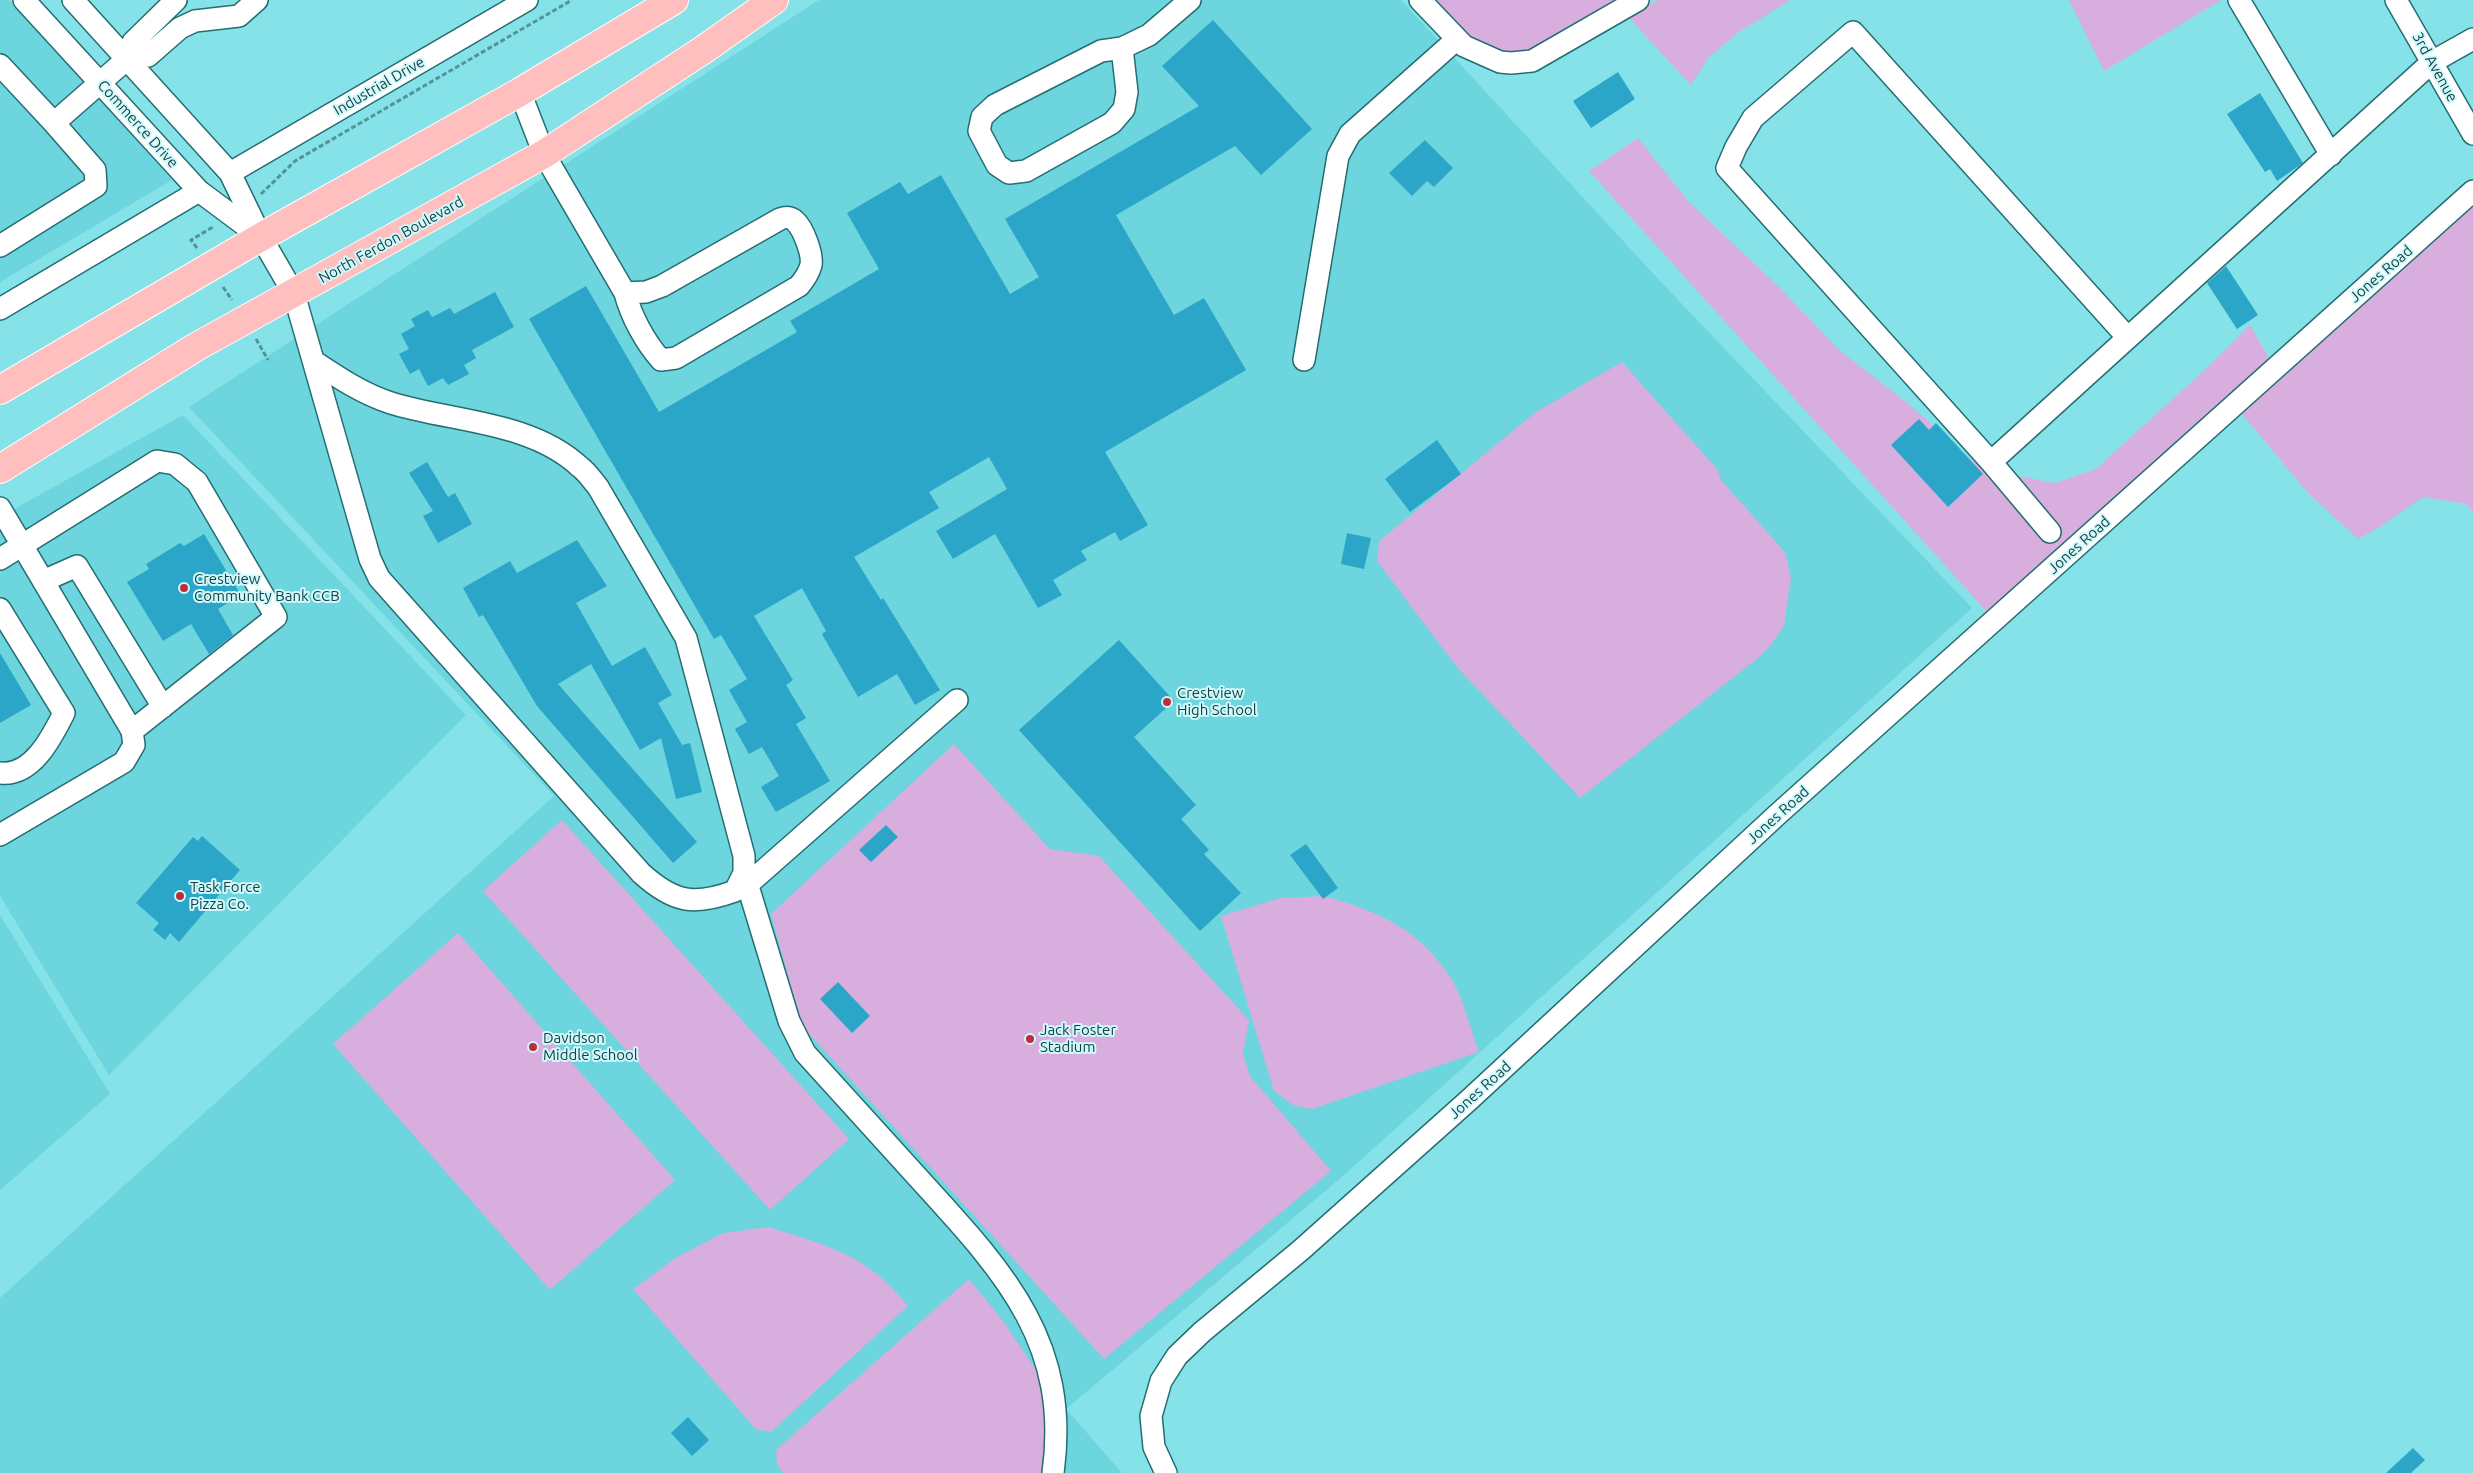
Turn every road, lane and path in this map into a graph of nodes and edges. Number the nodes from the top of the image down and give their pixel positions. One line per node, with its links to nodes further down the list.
1 (24, 0): 21 (street, Commerce Drive)
2 (73, 0): 18 (street, Commerce Drive)
3 (257, 0): 14 (street)
4 (527, 0): 27 (street, Industrial Drive)
5 (572, 0): 30 (path)
6 (674, 0): 22 (main road)
7 (774, 0): 25 (main road, North Ferdon Boulevard)
8 (1190, 0): 17 (street)
9 (1420, 0): 15 (street)
10 (2238, 0): 26 (street)
11 (2396, 0): 19 (street, 3rd Avenue)
12 (1625, 3): 15 (street)
13 (170, 5): 14 (street); 18 (street)
14 (180, 28): 18 (street)
15 (1457, 39): 38 (street)
16 (2473, 39): 19 (street)
17 (1122, 48): 17 (street)
18 (127, 59): 21 (street); 27 (street, Commerce Drive)
19 (2432, 62): 24 (street, 3rd Avenue); 26 (street)
20 (3, 72): 23 (street)
21 (100, 83): 23 (street); 28 (street, Commerce Drive)
22 (520, 92): 25 (street); 31 (main road)
23 (54, 123): 33 (street)
24 (2473, 134)
25 (544, 154): 34 (street); 35 (main road, North Ferdon Boulevard)
26 (2331, 155): 37 (street)
27 (230, 172): 30 (street, Commerce Drive)
28 (199, 191): 30 (street, Commerce Drive); 36 (street)
29 (2473, 191): 56 (street, Jones Road)
30 (240, 212): 31 (street, Commerce Drive); 32 (path)
31 (261, 237): 35 (street, Commerce Drive); 40 (main road)
32 (191, 240)
33 (0, 246)
34 (626, 293): 34 (street)
35 (294, 294): 39 (street, Commerce Drive); 42 (main road, North Ferdon Boulevard)
36 (0, 309)
37 (2128, 338): 41 (street); 41 (street)
38 (1304, 360)
39 (314, 362): 54 (street); 54 (street, Commerce Drive)
40 (0, 390)
41 (1991, 462): 44 (street)
42 (0, 469)
43 (0, 508): 45 (street)
44 (2050, 532)
45 (22, 546): 46 (street); 47 (street); 50 (street)
46 (0, 559)
47 (43, 581): 50 (street); 51 (street)
48 (0, 609): 52 (street)
49 (957, 700): 54 (street, Commerce Drive)
50 (163, 707): 51 (street)
51 (132, 731): 53 (street)
52 (0, 773)
53 (0, 835)
54 (746, 879): 55 (street)
55 (1053, 1473)
56 (1166, 1473)

